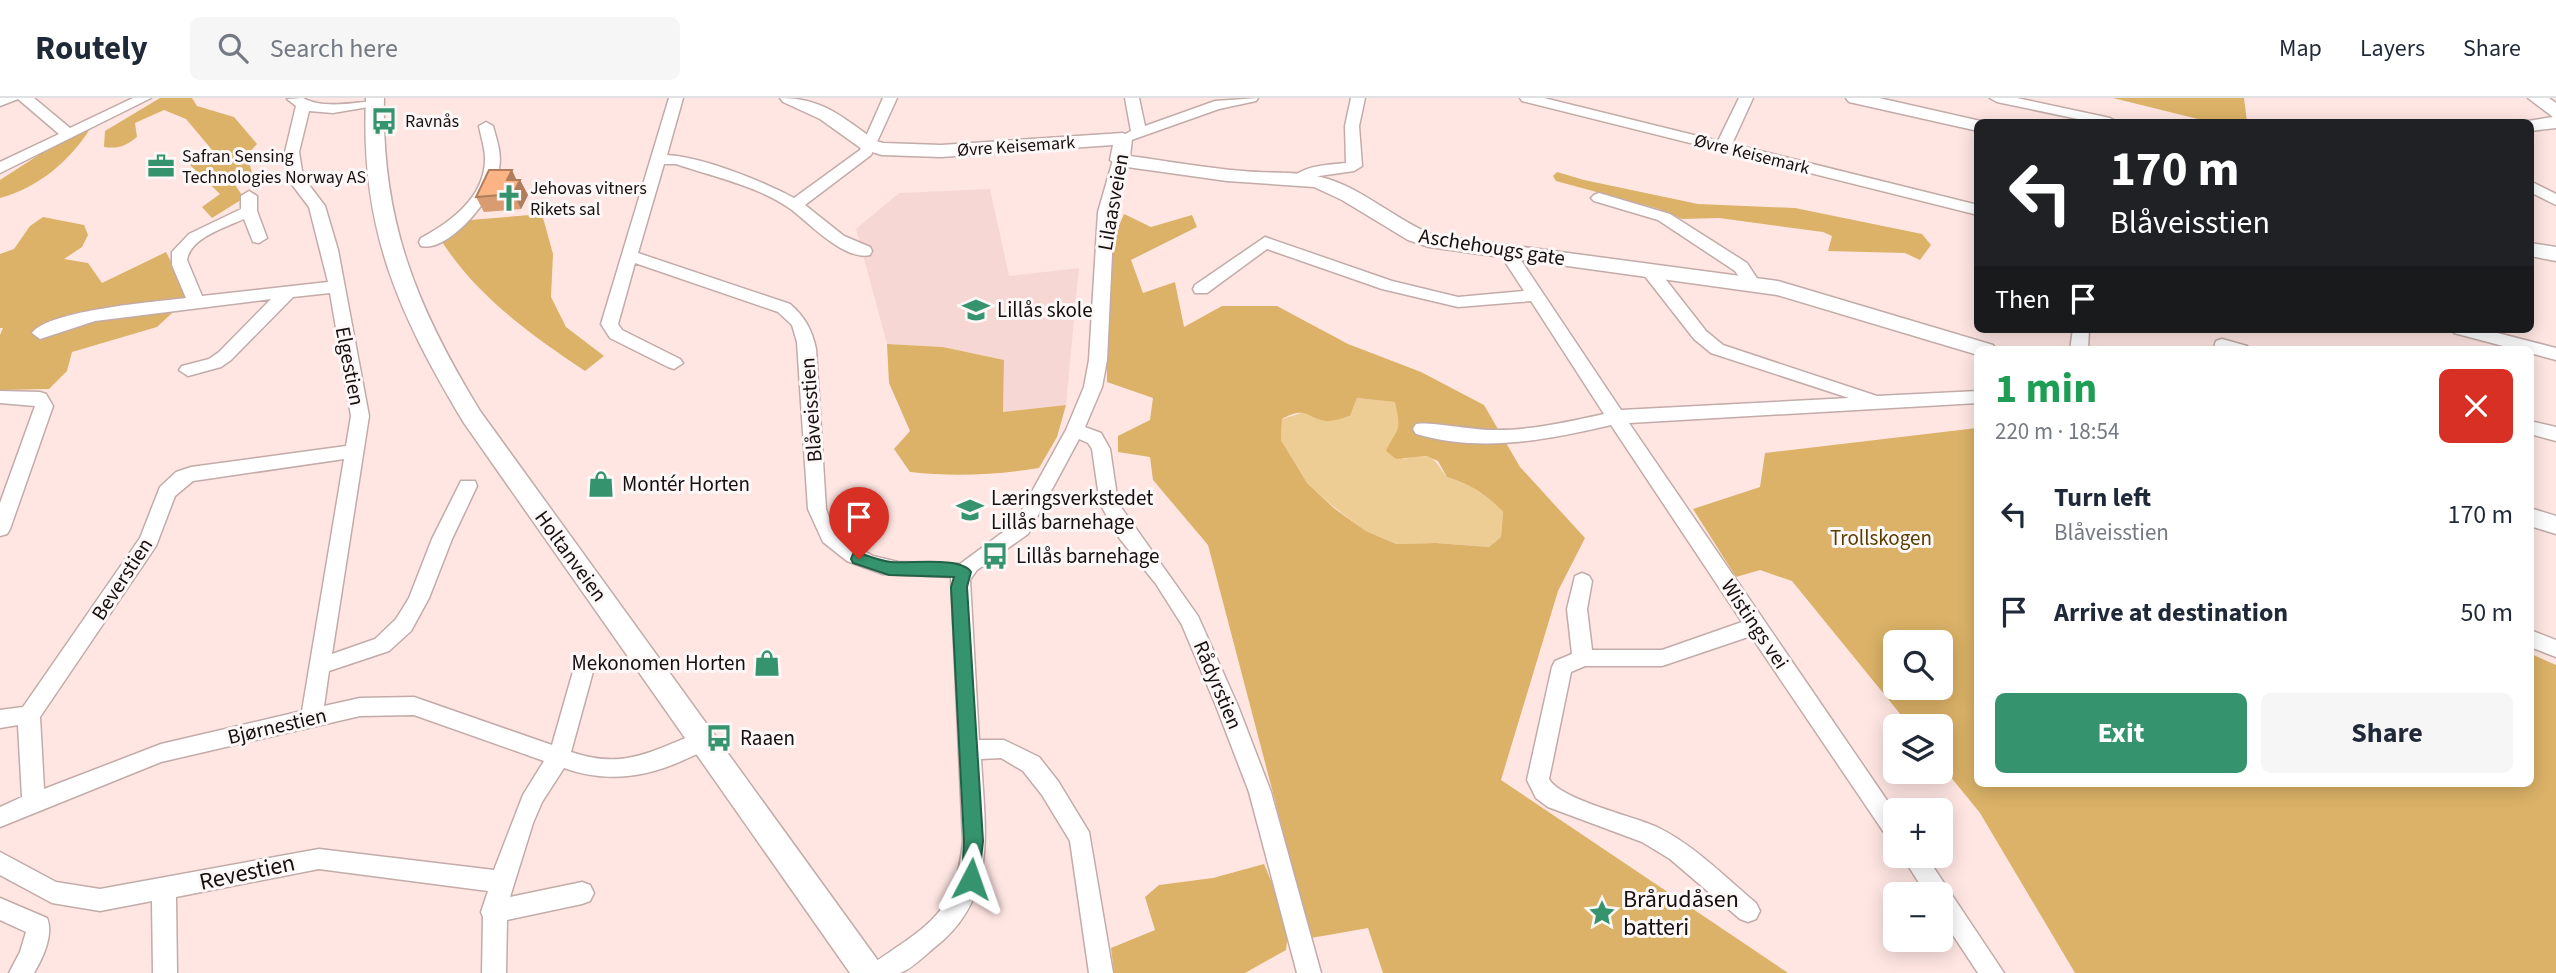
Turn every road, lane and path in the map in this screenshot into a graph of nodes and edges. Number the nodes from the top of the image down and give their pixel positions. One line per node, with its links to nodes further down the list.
1 (12, 98): 16 (street)
2 (25, 98): 24 (street)
3 (144, 98): 24 (street)
4 (676, 98): 28 (street)
5 (789, 98): 26 (main road, Øvre Keisemark)
6 (890, 98): 26 (street)
7 (1132, 98): 25 (street)
8 (1251, 98): 25 (street, Øvre Keisemark)
9 (1358, 98): 31 (street)
10 (1527, 98): 27 (street, Øvre Keisemark)
11 (1746, 98): 27 (street)
12 (1855, 98): 21 (main road)
13 (1997, 98): 19 (street)
14 (2537, 98): 18 (main road)
15 (375, 100): 17 (street); 83 (main road, Holtanveien)
16 (0, 102)
17 (298, 102): 46 (street, Elgestien)
18 (2556, 112)
19 (2096, 119)
20 (2556, 122): 22 (main road)
21 (1974, 125)
22 (2534, 125)
23 (486, 126): 38 (street)
24 (67, 133): 30 (street)
25 (1131, 136): 26 (main road, Øvre Keisemark); 29 (main road, Lilaasveien)
26 (869, 145): 35 (street)
27 (1723, 147): 36 (street, Øvre Keisemark)
28 (660, 159): 35 (street); 43 (street)
29 (1120, 160): 31 (main road, Aschehougs gate); 65 (street, Lilaasveien)
30 (0, 168)
31 (1299, 179): 41 (main road, Aschehougs gate)
32 (2534, 188): 34 (street)
33 (1600, 198): 45 (street)
34 (2556, 200)
35 (795, 205): 40 (street)
36 (1974, 209)
37 (259, 238): 50 (street)
38 (428, 242)
39 (2534, 250): 42 (main road)
40 (864, 251)
41 (1506, 251): 44 (main road, Aschehougs gate); 49 (street, Wistings vei)
42 (2556, 254)
43 (630, 256): 57 (street); 72 (street, Blåveisstien)
44 (1650, 271): 45 (main road, Aschehougs gate); 61 (street)
45 (1752, 283): 54 (main road, Aschehougs gate)
46 (335, 287): 48 (street); 67 (street, Elgestien)
47 (1200, 289): 49 (street)
48 (287, 293): 50 (street); 58 (street)
49 (1533, 295): 62 (street, Wistings vei)
50 (196, 302): 51 (street)
51 (40, 333)
52 (2475, 333): 53 (street)
53 (2525, 346)
54 (1974, 347)
55 (2534, 348): 56 (street)
56 (2556, 354)
57 (674, 363)
58 (188, 370)
59 (0, 397): 71 (street)
60 (1974, 397): 61 (street)
61 (1876, 401): 62 (street)
62 (1617, 417): 64 (street); 74 (street, Wistings vei)
63 (2534, 428): 66 (street)
64 (1422, 429)
65 (1075, 430): 72 (street, Lilaasveien); 103 (street, Rådyrstien)
66 (2556, 434)
67 (355, 451): 78 (street, Elgestien); 80 (street, Beverstien)
68 (468, 486): 78 (street)
69 (2534, 518): 70 (main road)
70 (2556, 525)
71 (0, 529)
72 (963, 572): 84 (street)
73 (1582, 581): 77 (street)
74 (1756, 626): 77 (street); 87 (street, Wistings vei)
75 (2534, 640): 76 (street)
76 (2556, 649)
77 (1583, 658): 94 (street)
78 (320, 665): 82 (street, Elgestien)
79 (584, 668): 85 (street)
80 (29, 715): 81 (street); 86 (street)
81 (0, 719)
82 (311, 719): 85 (street, Bjørnestien); 86 (street, Bjørnestien)
83 (702, 741): 85 (street, Bjørnestien); 100 (main road, Holtanveien)
84 (969, 750): 101 (street); 102 (street)
85 (558, 757): 90 (street)
86 (34, 802): 88 (street, Bjørnestien)
87 (1883, 812)
88 (0, 817)
89 (0, 863): 91 (street, Revestien)
90 (502, 881): 91 (street, Revestien); 95 (street)
91 (164, 890): 98 (street)
92 (582, 893): 95 (street)
93 (0, 909): 97 (street)
94 (1748, 911)
95 (493, 912): 99 (street)
96 (1953, 915): 104 (street)
97 (21, 973)
98 (165, 973)
99 (494, 973)
100 (868, 973)
101 (880, 973)
102 (1101, 973)
103 (1309, 973)
104 (1992, 973)

